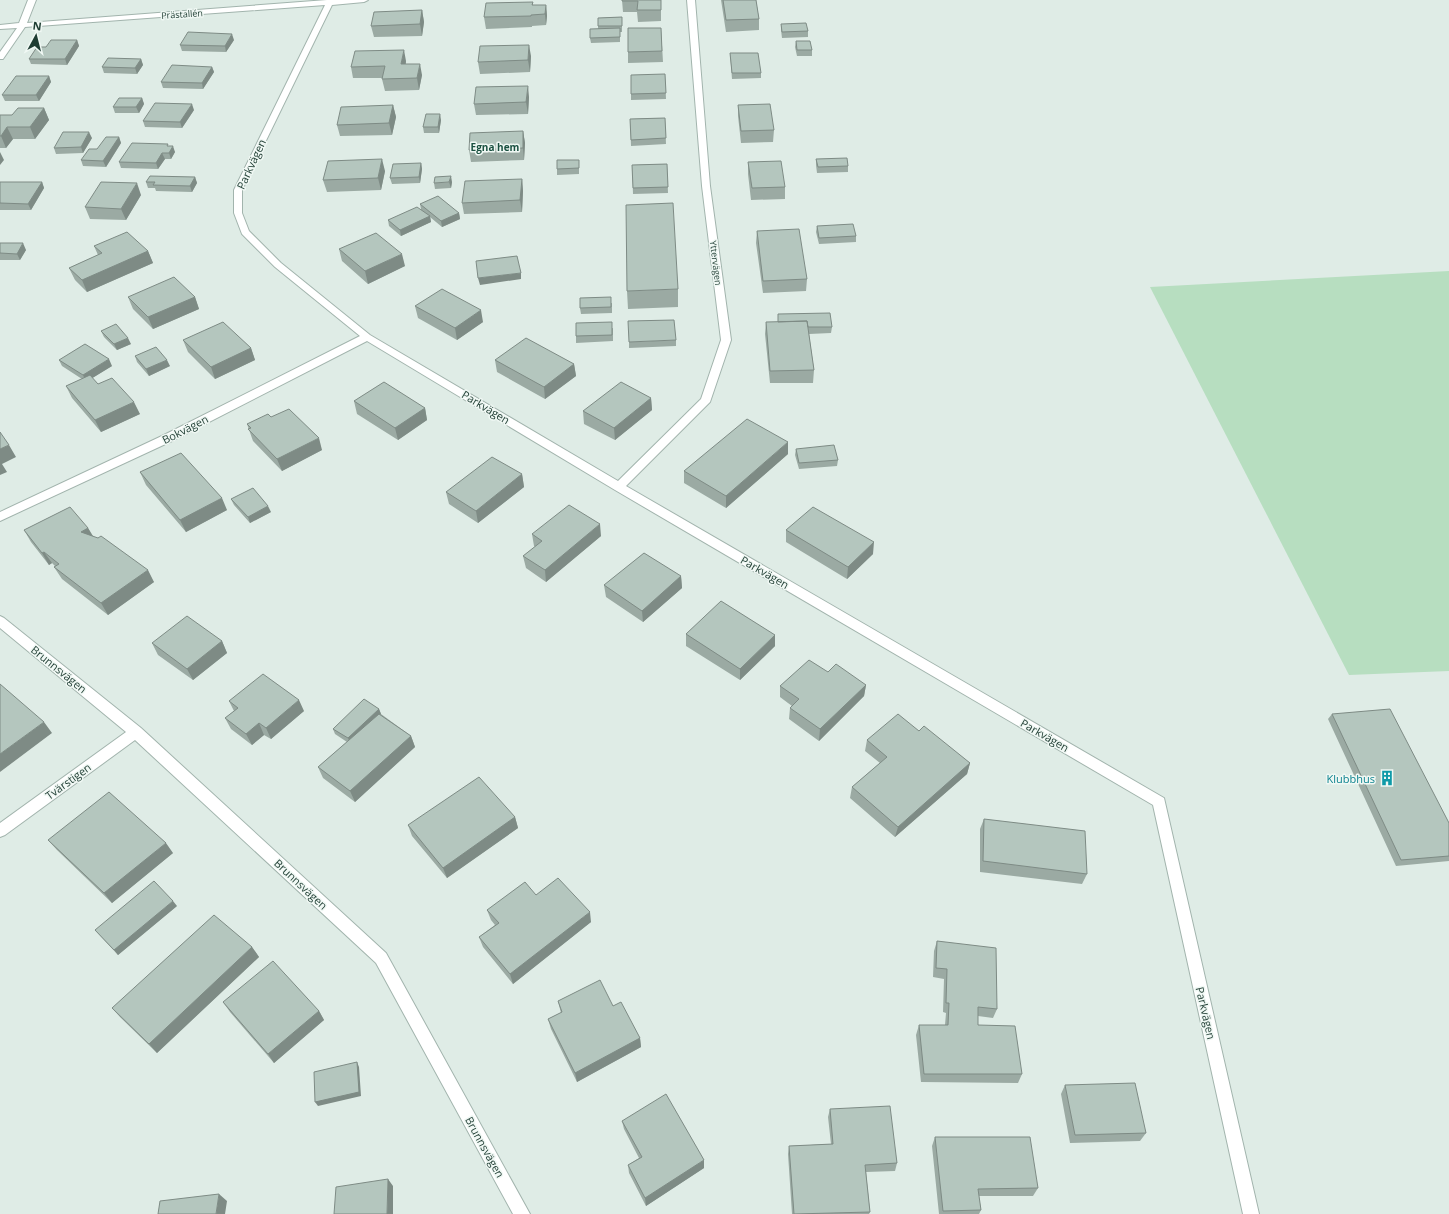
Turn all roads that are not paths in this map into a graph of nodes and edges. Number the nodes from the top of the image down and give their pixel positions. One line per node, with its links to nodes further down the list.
1 (32, 0): 5 (street)
2 (364, 0): 4 (street, Prästallén)
3 (691, 0): 9 (street, Yttervägen)
4 (330, 1): 5 (street, Prästallén); 8 (street, Parkvägen)
5 (22, 26): 6 (street, Prästallén); 7 (street)
6 (0, 27)
7 (0, 57)
8 (367, 337): 9 (street, Parkvägen); 10 (street, Bokvägen)
9 (619, 487): 15 (street, Parkvägen)
10 (0, 517)
11 (0, 620): 12 (street, Brunnsvägen)
12 (136, 732): 13 (street, Tvärstigen); 14 (street, Brunnsvägen)
13 (0, 830)
14 (522, 1214)
15 (1251, 1214)

